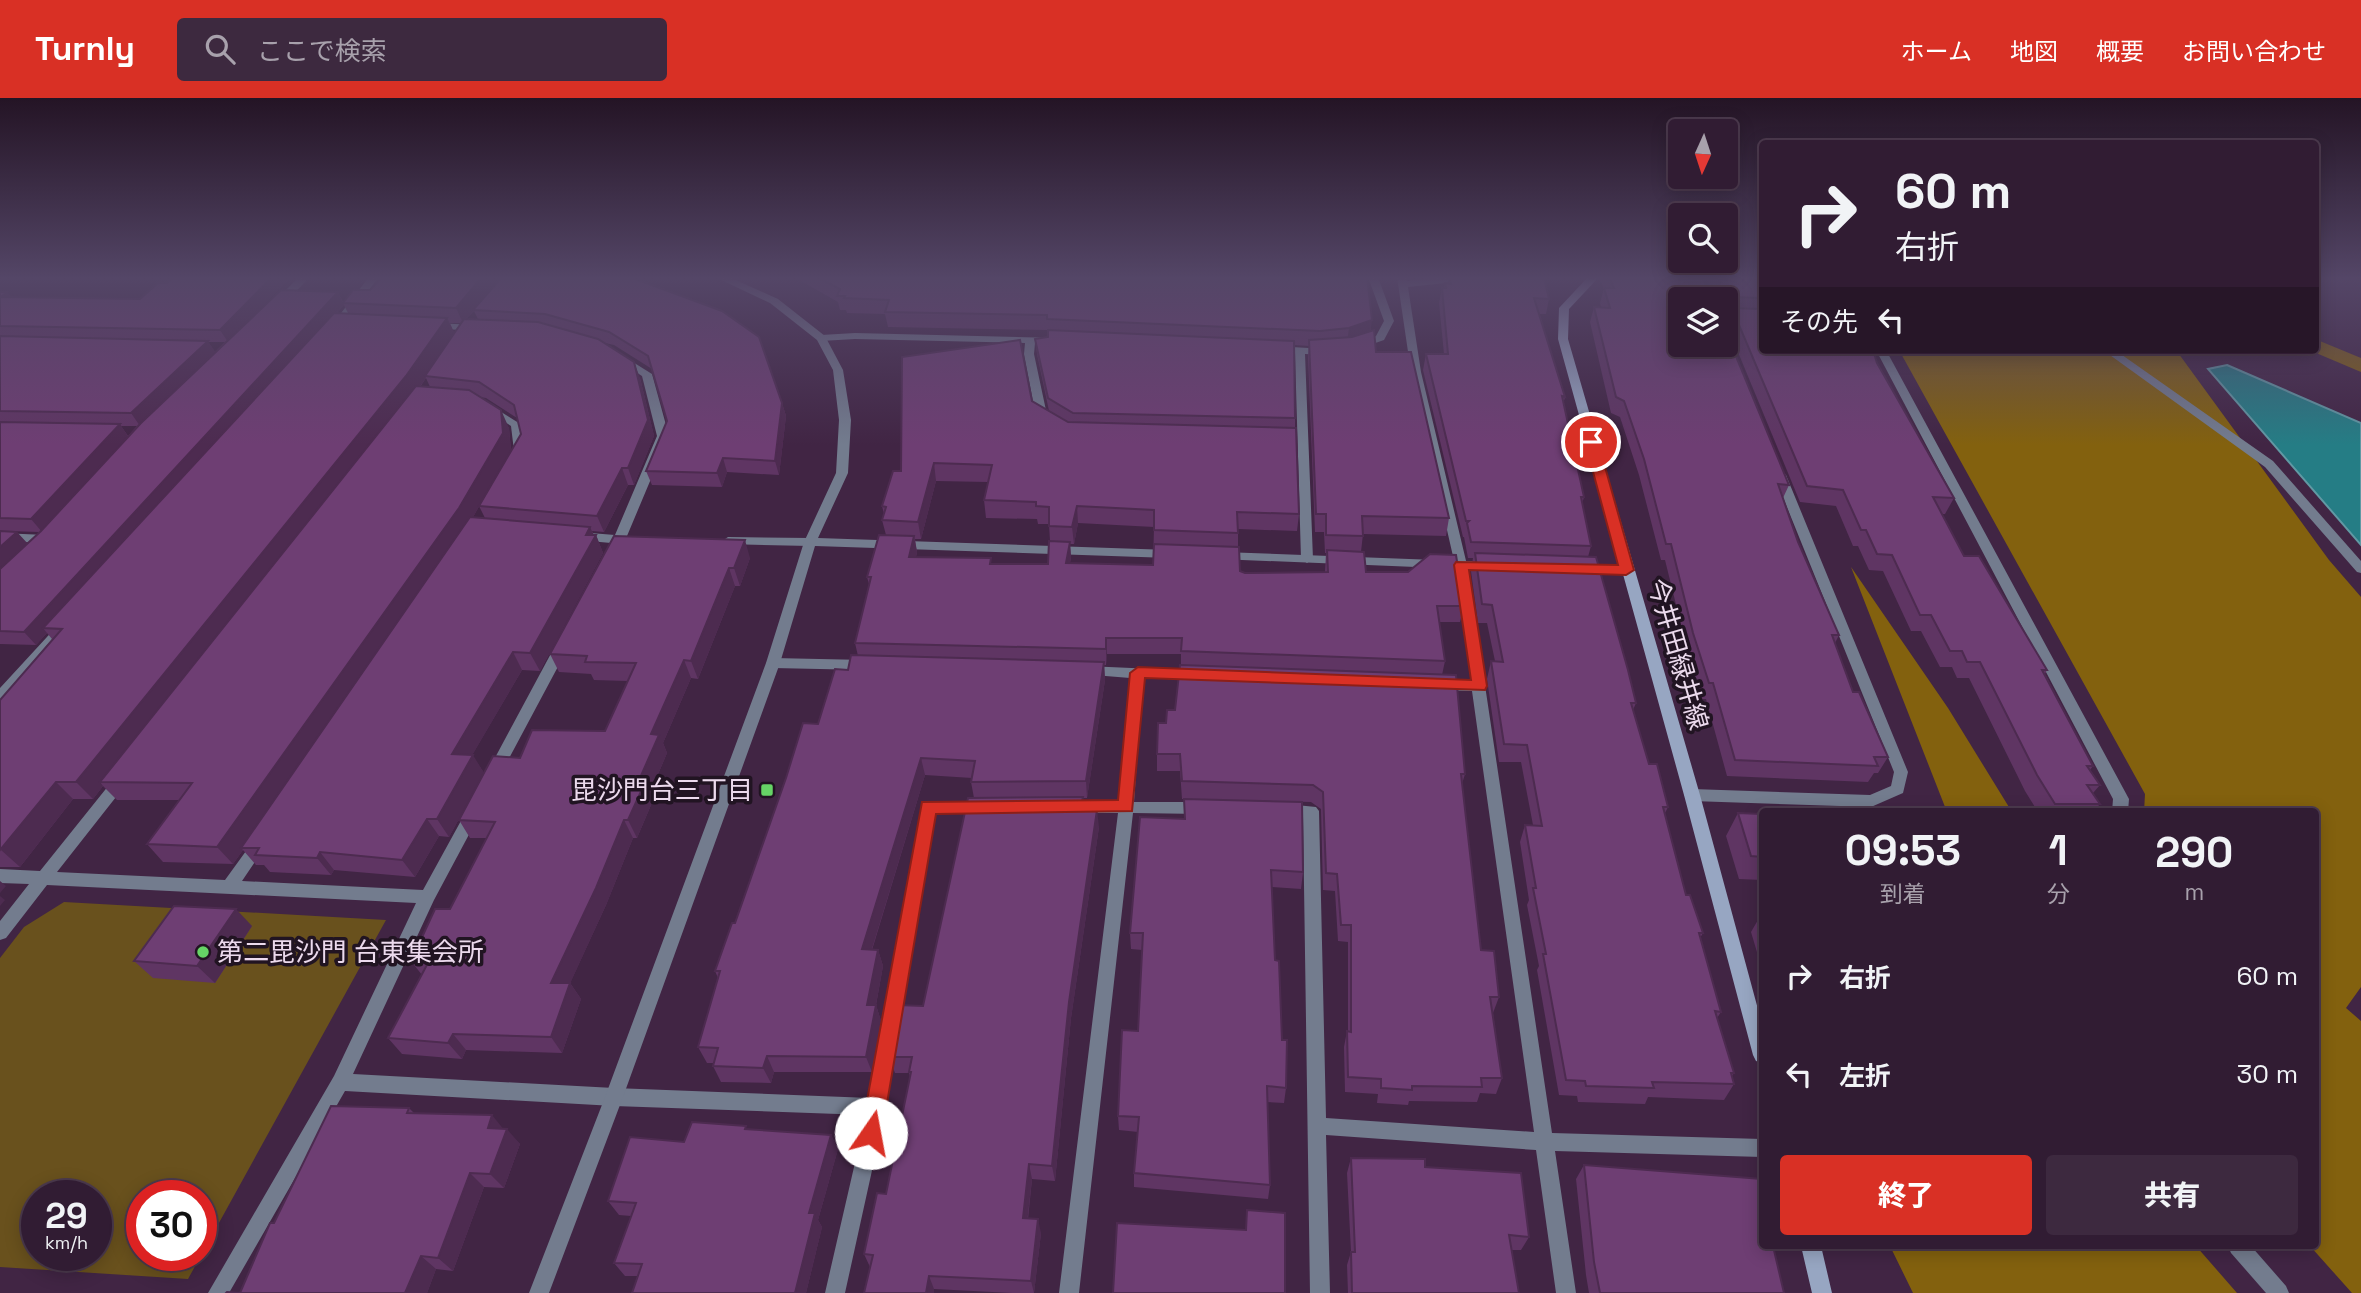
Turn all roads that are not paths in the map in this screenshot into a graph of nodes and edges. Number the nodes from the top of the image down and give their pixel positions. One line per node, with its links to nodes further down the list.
1 (464, 333): 6 (street)
2 (814, 333): 7 (street)
3 (1383, 333): 12 (street)
4 (1411, 333): 32 (street)
5 (1563, 333): 36 (main road, 今井田緑井線)
6 (460, 338)
7 (821, 338): 8 (street); 26 (street)
8 (1030, 340): 9 (street); 16 (street)
9 (1071, 341)
10 (1260, 348): 12 (street)
11 (609, 349): 23 (street)
12 (1300, 350): 18 (street)
13 (1883, 354): 52 (street)
14 (2114, 354): 35 (street)
15 (481, 402): 20 (street)
16 (1061, 429)
17 (1288, 439): 18 (street)
18 (1302, 440): 30 (street)
19 (1777, 468): 48 (street)
20 (507, 473)
21 (567, 536): 23 (street)
22 (0, 537): 29 (street)
23 (620, 540): 24 (street); 31 (street)
24 (647, 540)
25 (715, 541): 26 (street)
26 (810, 542): 27 (street); 39 (street)
27 (1183, 555)
28 (1211, 555): 30 (street)
29 (28, 556)
30 (1307, 559): 32 (street)
31 (606, 565)
32 (1461, 565): 33 (street); 45 (street)
33 (1502, 566)
34 (1571, 568): 36 (street)
35 (2361, 569)
36 (1626, 570): 48 (main road, 今井田緑井線)
37 (73, 616): 46 (street)
38 (566, 639): 59 (street)
39 (773, 663): 40 (street); 63 (street)
40 (881, 666)
41 (1070, 671): 42 (street)
42 (1138, 673): 43 (street); 49 (street)
43 (1206, 675)
44 (1425, 684): 45 (street)
45 (1479, 686): 66 (street)
46 (0, 697)
47 (131, 768): 57 (street)
48 (1692, 795): 61 (main road, 今井田緑井線)
49 (1126, 806): 51 (street); 53 (street); 73 (street)
50 (1007, 807): 64 (street)
51 (1047, 807)
52 (2120, 808)
53 (1218, 809)
54 (1271, 810): 65 (street)
55 (268, 831): 58 (street)
56 (0, 876): 57 (street)
57 (45, 877): 58 (street); 60 (street)
58 (229, 888): 59 (street)
59 (427, 897): 62 (street)
60 (0, 933)
61 (1759, 1044)
62 (340, 1082): 63 (street); 70 (street)
63 (614, 1097): 64 (street); 71 (street)
64 (877, 1107): 72 (street)
65 (1319, 1126): 66 (street); 74 (street)
66 (1546, 1142): 67 (street); 75 (street)
67 (1759, 1148)
68 (1812, 1249): 76 (main road)
69 (2241, 1249): 77 (street)
70 (218, 1293)
71 (539, 1293)
72 (835, 1293)
73 (1069, 1293)
74 (1321, 1293)
75 (1566, 1293)
76 (1822, 1293)
77 (2279, 1293)

